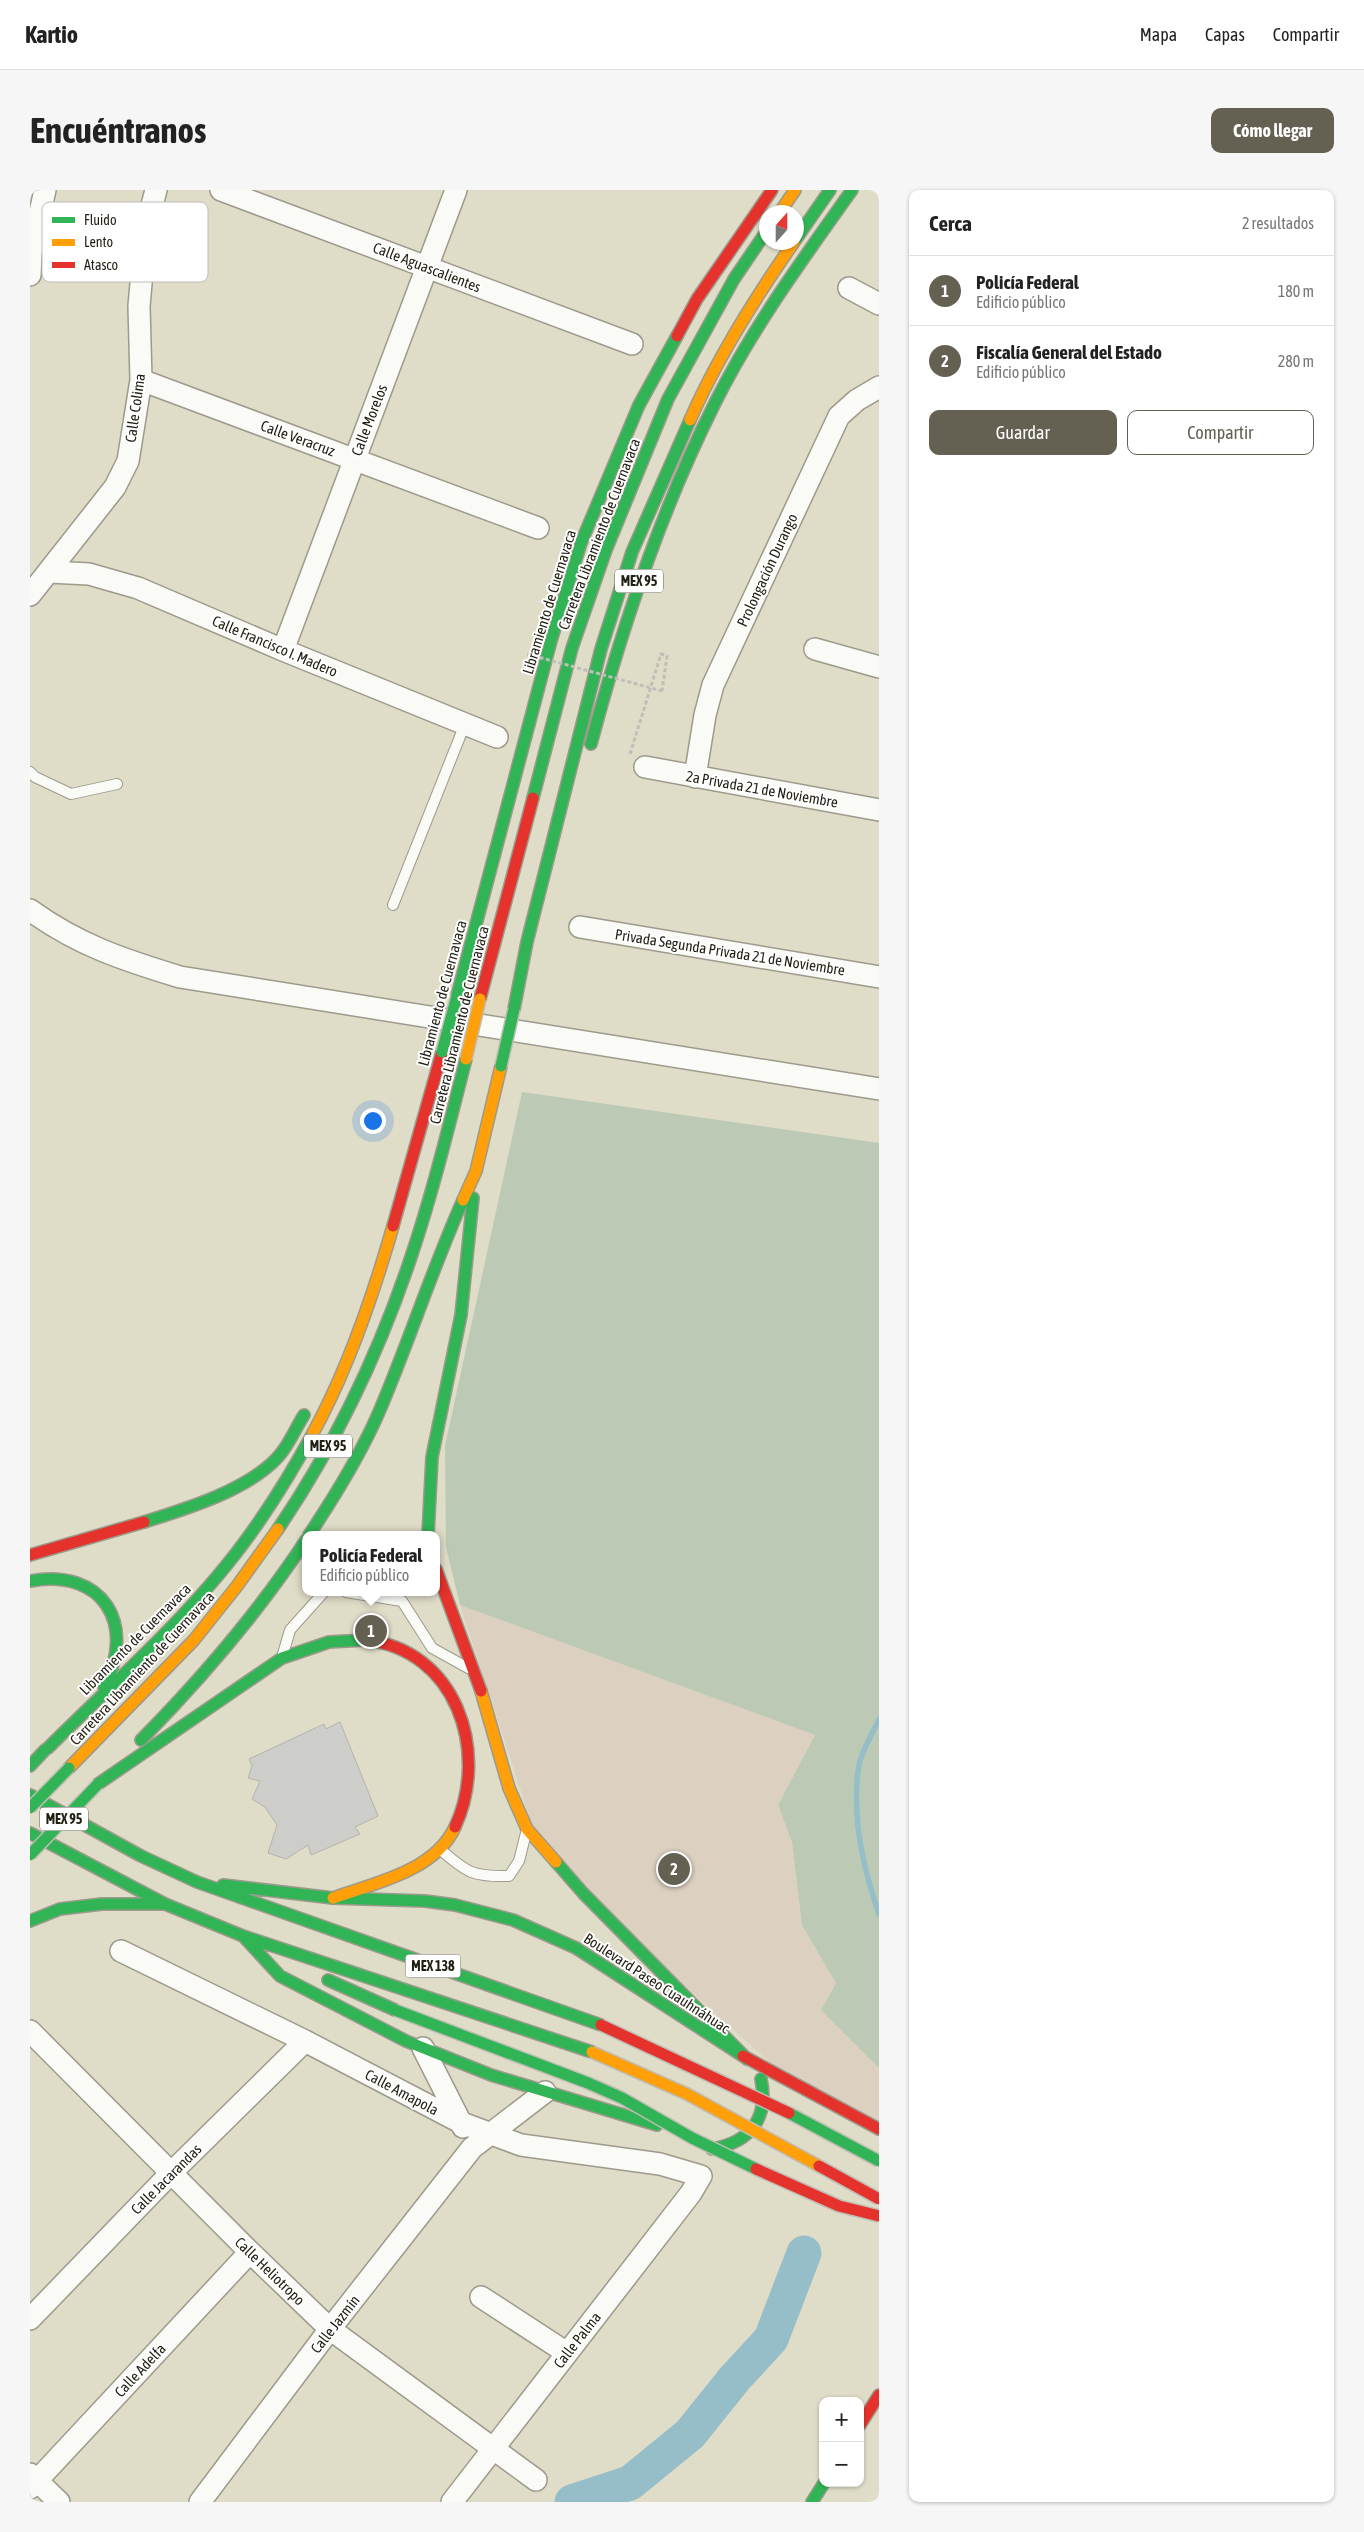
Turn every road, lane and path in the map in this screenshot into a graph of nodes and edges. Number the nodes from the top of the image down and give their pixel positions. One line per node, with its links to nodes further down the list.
1 (221, 190): 12 (street, Calle Aguascalientes)
2 (456, 190): 12 (street, Calle Morelos)
3 (772, 190): 44 (main road, Libramiento de Cuernavaca / MEX 95, bridge)
4 (796, 190): 8 (main road)
5 (830, 190): 9 (main road)
6 (852, 190): 30 (main road, MEX 95)
7 (42, 204): 13 (street)
8 (785, 205)
9 (804, 227)
10 (759, 242): 61 (main road, Carretera Libramiento de Cuernavaca / MEX 95, bridge)
11 (788, 250): 41 (main road, MEX 95)
12 (427, 267): 17 (street, Calle Aguascalientes); 20 (street, Calle Morelos)
13 (30, 275)
14 (140, 282): 18 (street, Calle Colima)
15 (849, 288): 16 (street)
16 (879, 304)
17 (632, 344)
18 (141, 380): 20 (street, Calle Veracruz); 22 (street, Calle Colima)
19 (879, 387): 33 (street, Prolongación Durango)
20 (354, 459): 21 (street, Calle Veracruz); 25 (street, Calle Morelos)
21 (538, 528)
22 (49, 572): 23 (street, Calle Colima); 25 (street, Calle Francisco I. Madero)
23 (30, 595)
24 (815, 649): 27 (street)
25 (282, 650): 28 (street, Calle Francisco I. Madero)
26 (527, 654): 31 (path, bridge)
27 (879, 667)
28 (465, 724): 29 (street, Calle Francisco I. Madero); 37 (lane)
29 (497, 737)
30 (587, 757)
31 (645, 768): 33 (street, 2a Privada 21 de Noviembre)
32 (30, 772): 34 (lane)
33 (695, 777): 35 (street, 2a Privada 21 de Noviembre)
34 (117, 784)
35 (879, 810)
36 (560, 860): 41 (main road, MEX 95)
37 (393, 905)
38 (30, 910): 42 (street)
39 (580, 927): 40 (street, Privada Segunda Privada 21 de Noviembre)
40 (879, 977)
41 (514, 1009): 43 (main road, MEX 95, bridge)
42 (879, 1089)
43 (476, 1171): 47 (main road, MEX 95); 48 (main road)
44 (366, 1308): 45 (main road); 57 (main road, Libramiento de Cuernavaca / MEX 95)
45 (330, 1372)
46 (310, 1406): 50 (main road)
47 (312, 1531)
48 (428, 1531)
49 (302, 1546): 59 (main road, MEX 95)
50 (30, 1555)
51 (440, 1579): 56 (main road)
52 (30, 1581): 57 (main road)
53 (320, 1596): 55 (lane)
54 (374, 1596): 56 (lane)
55 (282, 1658): 59 (main road); 64 (main road)
56 (476, 1672): 62 (main road)
57 (100, 1696): 58 (main road, Libramiento de Cuernavaca / MEX 95)
58 (30, 1766)
59 (98, 1784): 65 (main road, MEX 95, bridge)
60 (30, 1795): 66 (main road, Boulevard Paseo Cuauhnáhuac / MEX 138)
61 (30, 1808)
62 (527, 1829): 64 (lane); 75 (main road)
63 (30, 1833): 68 (main road, MEX 138)
64 (440, 1849): 67 (main road)
65 (30, 1855)
66 (197, 1882): 67 (main road, Boulevard Paseo Cuauhnáhuac / MEX 138); 82 (main road, Boulevard Paseo Cuauhnáhuac / MEX 138, bridge)
67 (333, 1898): 75 (main road, Boulevard Paseo Cuauhnáhuac / MEX 138)
68 (165, 1904): 69 (main road); 70 (main road, MEX 138)
69 (30, 1921)
70 (243, 1936): 74 (main road, MEX 138); 86 (main road, MEX 138, bridge); 88 (main road, bridge)
71 (121, 1951): 73 (street, Calle Amapola)
72 (30, 2031): 83 (street, Calle Heliotropo)
73 (305, 2041): 77 (street, Calle Amapola); 83 (street, Calle Jacarandas)
74 (423, 2048): 76 (main road, MEX 138); 77 (street)
75 (747, 2059): 78 (main road, Boulevard Paseo Cuauhnáhuac / MEX 138); 81 (main road)
76 (545, 2092): 79 (street, Calle Jazmín); 81 (main road, MEX 138)
77 (462, 2123): 79 (street, Calle Amapola); 80 (street)
78 (876, 2124)
79 (489, 2134): 80 (street, Calle Jazmín); 84 (street, Calle Amapola)
80 (472, 2148): 93 (street, Calle Jazmín)
81 (712, 2149): 85 (main road, MEX 138)
82 (879, 2161)
83 (172, 2172): 90 (street, Calle Heliotropo); 92 (street, Calle Jacarandas)
84 (701, 2176): 94 (street, Calle Palma)
85 (817, 2185): 87 (main road); 89 (main road, MEX 138)
86 (879, 2199)
87 (879, 2204)
88 (879, 2216)
89 (879, 2220)
90 (250, 2252): 93 (street, Calle Heliotropo); 99 (street, Calle Adelfa)
91 (481, 2296): 94 (street)
92 (30, 2319)
93 (330, 2329): 97 (street, Calle Heliotropo); 101 (street, Calle Jazmín)
94 (567, 2353): 97 (street, Calle Palma)
95 (879, 2395): 96 (main road)
96 (864, 2419)
97 (492, 2449): 98 (street, Calle Heliotropo); 102 (street, Calle Palma)
98 (536, 2480)
99 (32, 2481): 100 (street)
100 (59, 2502)
101 (200, 2502)
102 (452, 2502)

